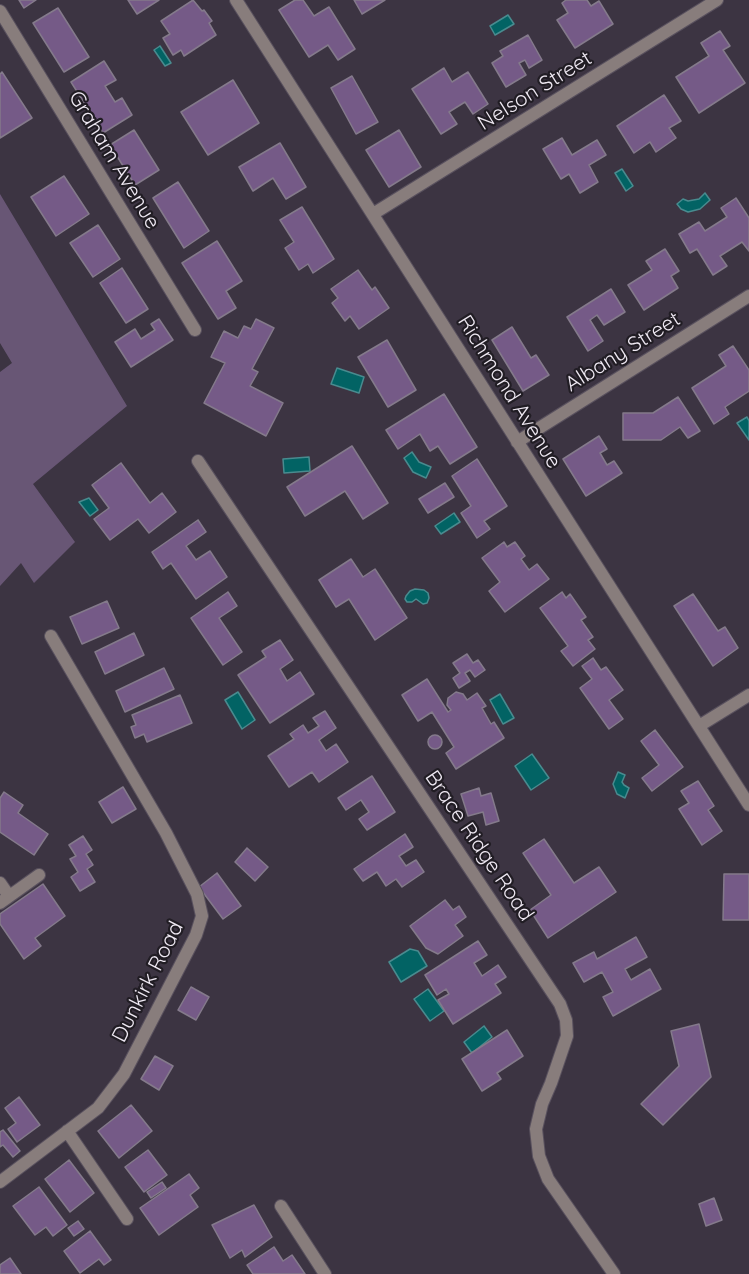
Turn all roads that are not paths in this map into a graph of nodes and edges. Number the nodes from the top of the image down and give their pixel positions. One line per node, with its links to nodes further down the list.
1 (236, 0): 4 (street, Richmond Avenue)
2 (717, 0): 4 (street, Nelson Street)
3 (0, 11): 6 (street, Graham Avenue)
4 (373, 214): 7 (street, Richmond Avenue)
5 (749, 296): 7 (street, Albany Street)
6 (195, 330)
7 (518, 441): 11 (street, Richmond Avenue)
8 (198, 461): 21 (street, Brace Ridge Road)
9 (51, 636): 16 (street, Dunkirk Road)
10 (749, 695): 11 (street)
11 (699, 726): 12 (street, Richmond Avenue)
12 (749, 806)
13 (39, 874): 15 (street)
14 (0, 883): 15 (street)
15 (5, 899)
16 (68, 1131): 17 (street, Dunkirk Road); 19 (street)
17 (0, 1182)
18 (281, 1206): 20 (street)
19 (127, 1219)
20 (325, 1274)
21 (614, 1274)

